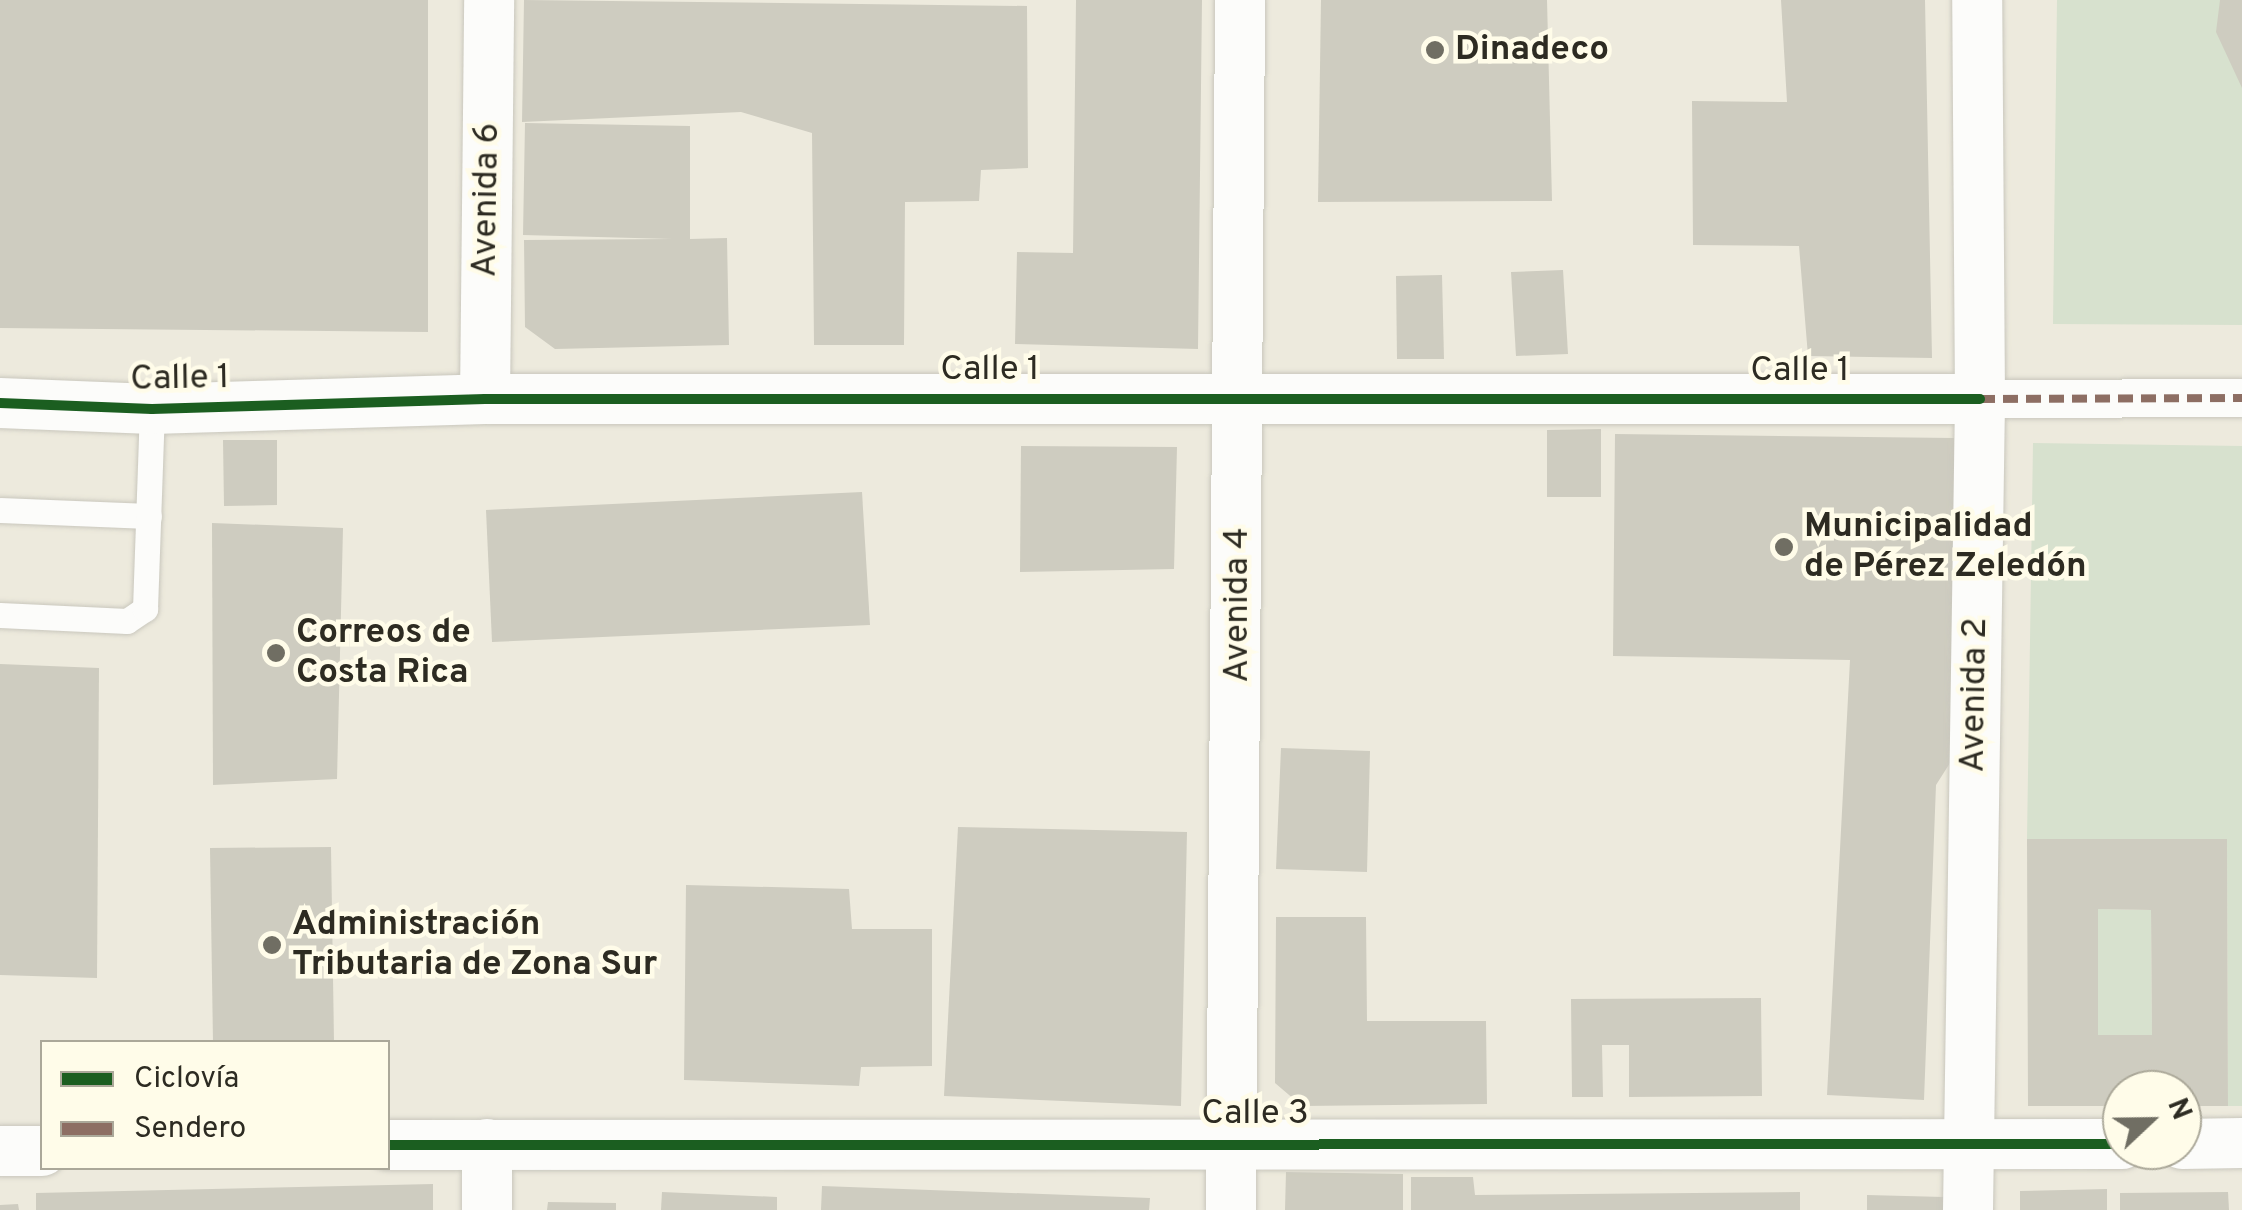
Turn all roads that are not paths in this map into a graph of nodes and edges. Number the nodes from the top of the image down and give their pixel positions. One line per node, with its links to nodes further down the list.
1 (489, 0): 6 (street, Avenida 6)
2 (1240, 0): 4 (street, Avenida 4)
3 (1977, 0): 7 (street, Avenida 2)
4 (1240, 396): 6 (street, Calle 1); 7 (street, Calle 1); 13 (street, Avenida 4)
5 (2242, 398): 7 (street, Calle 1)
6 (486, 399): 9 (street, Calle 1)
7 (1980, 400): 19 (street, Avenida 2)
8 (0, 403): 9 (street, Calle 1)
9 (152, 409): 11 (lane)
10 (0, 510): 11 (lane)
11 (150, 516): 12 (lane)
12 (0, 615)
13 (1234, 1141): 15 (street, Calle 3); 19 (street, Calle 3); 23 (street, Avenida 4)
14 (2242, 1143): 17 (street)
15 (487, 1144): 18 (street, Calle 3); 22 (street)
16 (2102, 1144): 19 (street, Calle 3)
17 (2202, 1144)
18 (390, 1145)
19 (1968, 1146): 24 (street, Avenida 2)
20 (40, 1151): 21 (street)
21 (0, 1152)
22 (487, 1210)
23 (1232, 1210)
24 (1968, 1210)

